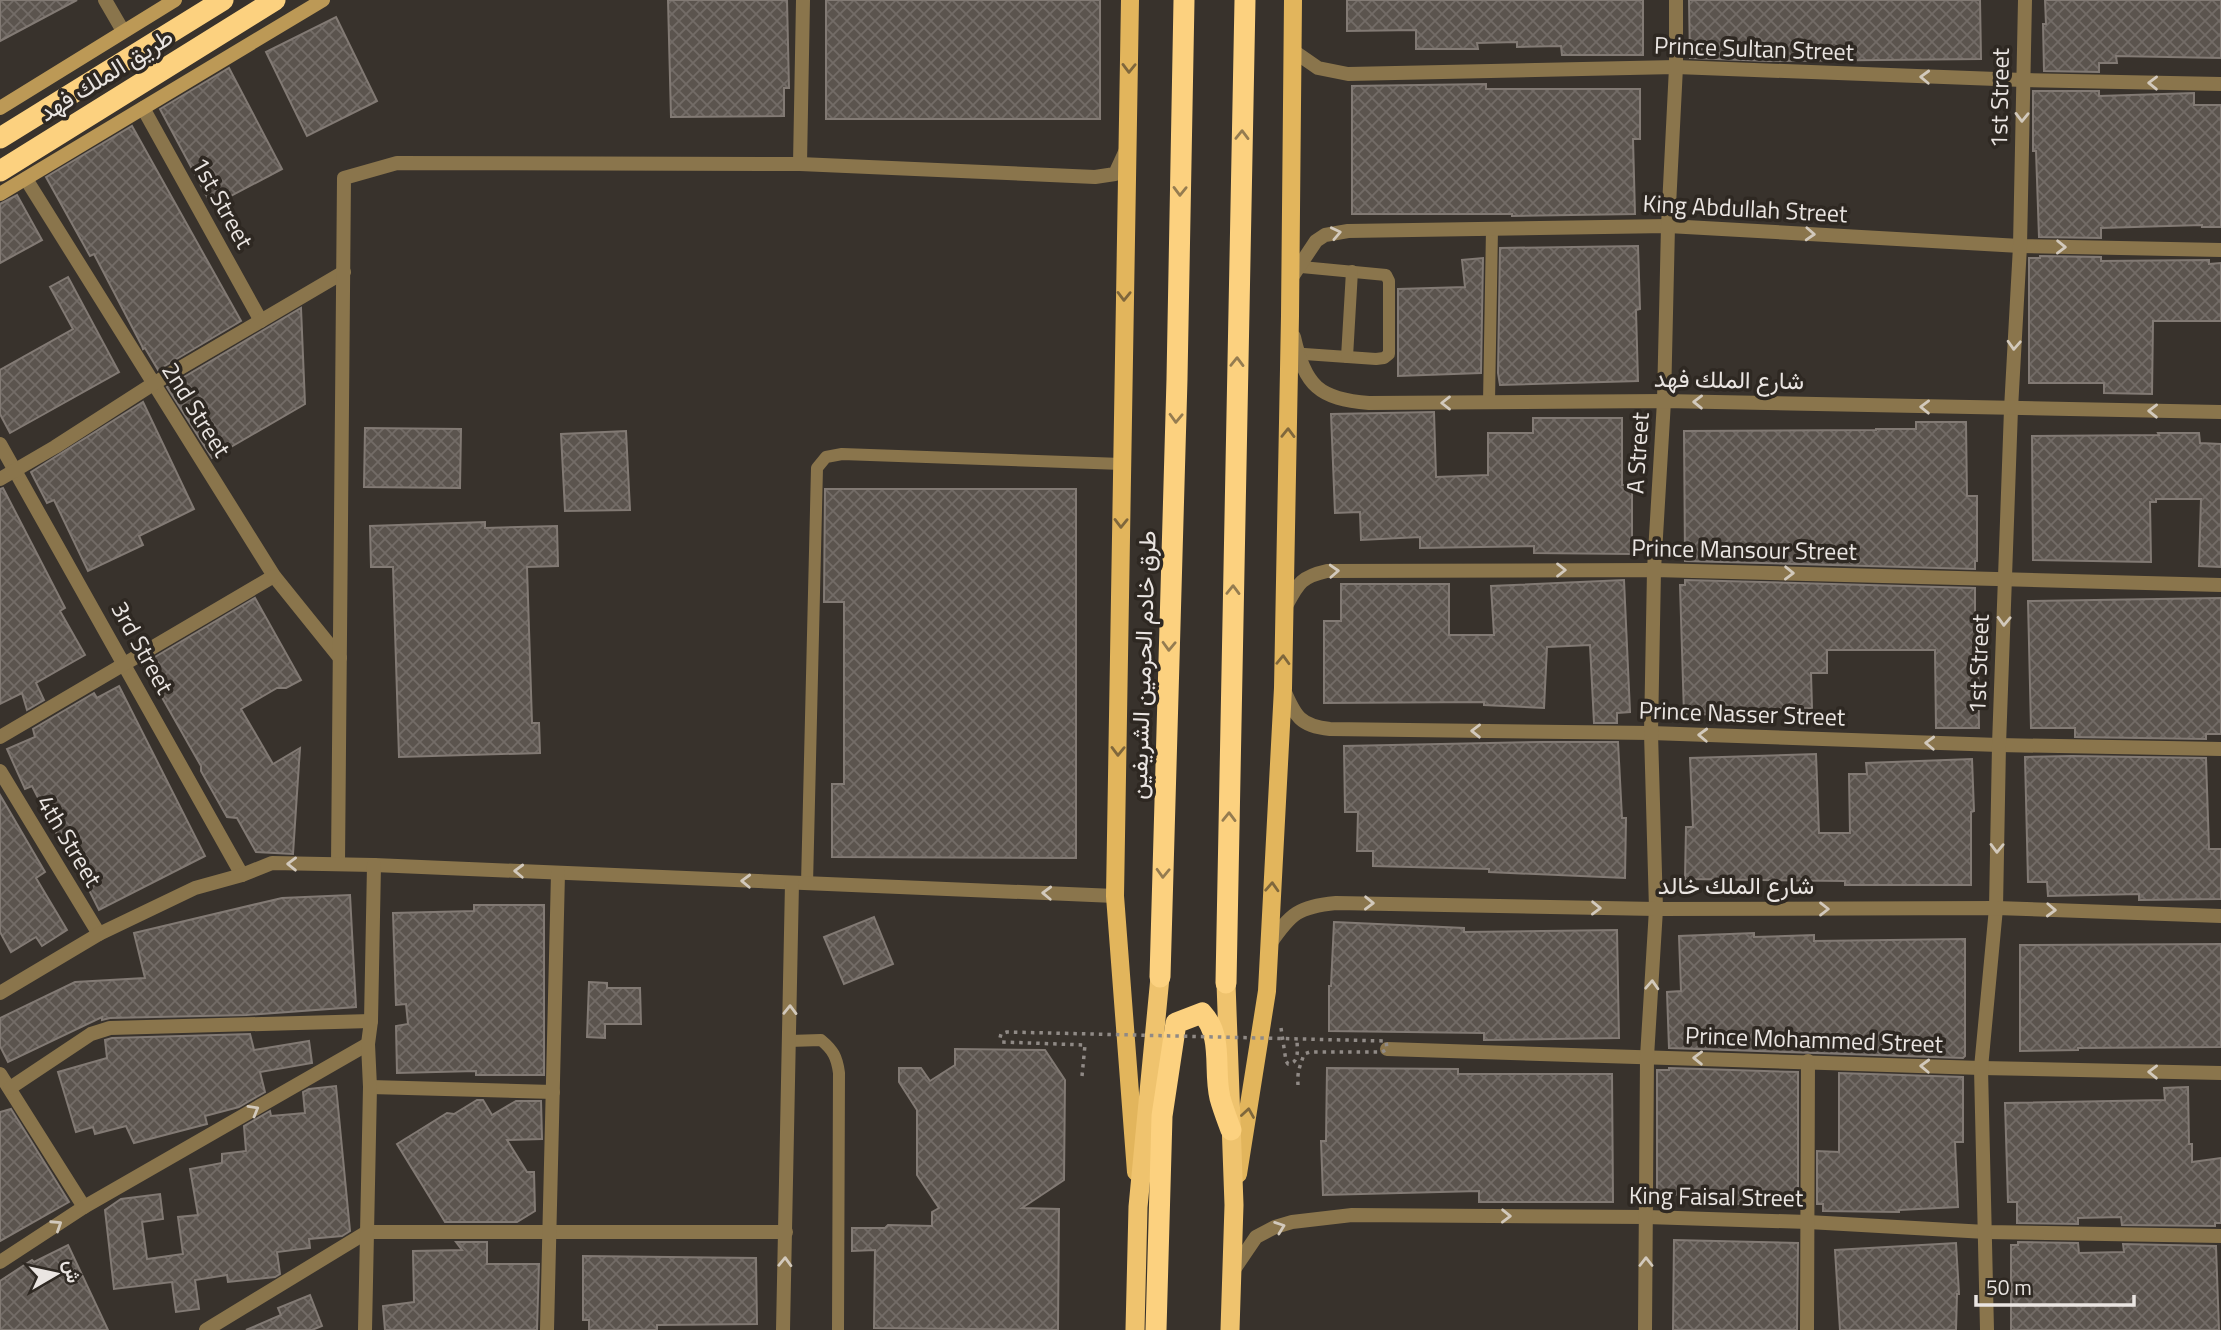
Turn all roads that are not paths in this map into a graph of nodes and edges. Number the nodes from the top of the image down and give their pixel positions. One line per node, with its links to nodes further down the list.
1 (105, 0): 13 (street)
2 (175, 0): 13 (main road)
3 (223, 0): 20 (highway, طريق الملك فهد)
4 (275, 0): 23 (highway, طريق الملك فهد)
5 (323, 0): 19 (main road)
6 (803, 0): 22 (street)
7 (1130, 0): 21 (main road, one-way to 21)
8 (1184, 0): 70 (highway, طرق خادم الحرمين الشريفين, one-way to 70)
9 (1245, 0): 71 (highway, one-way to 9)
10 (1293, 0): 14 (main road)
11 (1676, 0): 15 (street, A Street)
12 (2025, 0): 16 (street, 1st Street)
13 (122, 31): 18 (main road)
14 (1292, 50): 15 (street, Prince Sultan Street); 30 (main road)
15 (1676, 67): 16 (street, Prince Sultan Street, one-way to 15); 26 (street, A Street)
16 (2023, 80): 17 (street, Prince Sultan Street, one-way to 16); 28 (street, 1st Street, one-way to 28)
17 (2221, 84)
18 (0, 108)
19 (143, 108): 24 (main road); 33 (street, 1st Street)
20 (0, 138)
21 (1127, 149): 22 (street); 42 (main road, one-way to 42)
22 (800, 164): 32 (street)
23 (0, 171)
24 (26, 178): 25 (main road); 36 (street, 2nd Street)
25 (0, 194)
26 (1668, 226): 27 (street, King Abdullah Street); 28 (street, King Abdullah Street, one-way to 28); 37 (street, A Street)
27 (1492, 229): 30 (street, King Abdullah Street, one-way to 27); 38 (lane)
28 (2020, 246): 29 (street, King Abdullah Street, one-way to 29); 39 (street, 1st Street, one-way to 39)
29 (2221, 250)
30 (1293, 271): 31 (lane); 34 (main road)
31 (1352, 271): 35 (lane); 35 (lane)
32 (344, 272): 33 (street); 50 (street)
33 (261, 321): 36 (street)
34 (1294, 352): 35 (lane); 38 (street, شارع الملك فهد, one-way to 34); 49 (main road, one-way to 34)
35 (1347, 357)
36 (153, 384): 43 (street); 46 (street, 2nd Street)
37 (1664, 401): 38 (street, شارع الملك فهد); 39 (street, شارع الملك فهد, one-way to 37); 45 (street, A Street)
38 (1489, 402)
39 (2011, 408): 40 (street, شارع الملك فهد, one-way to 39); 47 (street, 1st Street)
40 (2221, 412)
41 (0, 444): 43 (street, 3rd Street)
42 (1122, 464): 63 (lane); 64 (main road, one-way to 64)
43 (16, 470): 44 (street); 51 (street, 3rd Street)
44 (0, 479)
45 (1654, 570): 47 (street, Prince Mansour Street, one-way to 47); 49 (street, Prince Mansour Street, one-way to 45); 53 (street, A Street)
46 (274, 576): 50 (street, 2nd Street); 51 (street)
47 (2006, 578): 48 (street, Prince Mansour Street); 55 (street, 1st Street, one-way to 55)
48 (2221, 585)
49 (1285, 610): 52 (main road, one-way to 49)
50 (340, 658): 58 (street)
51 (124, 664): 54 (street); 61 (street, 3rd Street)
52 (1283, 688): 53 (street, Prince Nasser Street, one-way to 52); 69 (main road, one-way to 52)
53 (1651, 733): 55 (street, Prince Nasser Street, one-way to 53); 66 (street, A Street)
54 (0, 737)
55 (1999, 745): 56 (street, Prince Nasser Street); 65 (street, 1st Street, one-way to 65)
56 (2221, 749)
57 (0, 771): 68 (street, 4th Street)
58 (338, 864): 59 (street); 61 (street, one-way to 61)
59 (374, 865): 60 (street, one-way to 59); 73 (street)
60 (558, 873): 62 (street, one-way to 60); 84 (street)
61 (242, 875): 68 (street)
62 (792, 883): 63 (street); 74 (street, one-way to 62)
63 (807, 884): 64 (street, one-way to 63)
64 (1115, 895): 87 (main road)
65 (1996, 908): 66 (street, شارع الملك خالد, one-way to 65); 67 (street, شارع الملك خالد, one-way to 67); 79 (street, 1st Street)
66 (1656, 909): 69 (street, شارع الملك خالد, one-way to 66); 77 (street, A Street, one-way to 66)
67 (2221, 916)
68 (99, 934): 72 (street)
69 (1269, 945): 86 (main road, one-way to 69)
70 (1160, 977): 87 (highway, طرق خادم الحرمين الشريفين)
71 (1226, 983): 85 (highway)
72 (0, 993)
73 (371, 1021): 75 (street); 83 (street)
74 (789, 1041): 91 (street); 102 (lane)
75 (368, 1044): 82 (street); 88 (street, one-way to 75)
76 (1387, 1049): 77 (street, Prince Mohammed Street)
77 (1647, 1057): 78 (street, Prince Mohammed Street, one-way to 77); 89 (street, A Street)
78 (1808, 1061): 79 (street, Prince Mohammed Street, one-way to 78); 90 (street)
79 (1981, 1068): 80 (street, Prince Mohammed Street, one-way to 79); 93 (street, 1st Street)
80 (2221, 1073)
81 (0, 1074): 83 (street)
82 (370, 1087): 84 (street); 92 (street)
83 (10, 1088): 88 (street)
84 (553, 1091): 94 (street)
85 (1231, 1130): 86 (highway); 104 (highway)
86 (1234, 1205): 97 (highway)
87 (1138, 1207): 103 (highway, طرق خادم الحرمين الشريفين)
88 (84, 1208): 96 (street, one-way to 88)
89 (1646, 1217): 90 (street, King Faisal Street); 97 (street, King Faisal Street, one-way to 89); 106 (street, A Street, one-way to 89)
90 (1808, 1222): 93 (street, King Faisal Street); 107 (street)
91 (786, 1231): 94 (street); 101 (street, one-way to 91)
92 (367, 1232): 94 (street); 98 (street); 99 (street)
93 (1986, 1232): 95 (street, King Faisal Street); 108 (street, 1st Street)
94 (550, 1233): 100 (street)
95 (2221, 1236)
96 (0, 1262)
97 (1232, 1272): 105 (highway)
98 (206, 1330)
99 (365, 1330)
100 (548, 1330)
101 (783, 1330)
102 (838, 1330)
103 (1135, 1330)
104 (1156, 1330)
105 (1230, 1330)
106 (1645, 1330)
107 (1807, 1330)
108 (1987, 1330)

